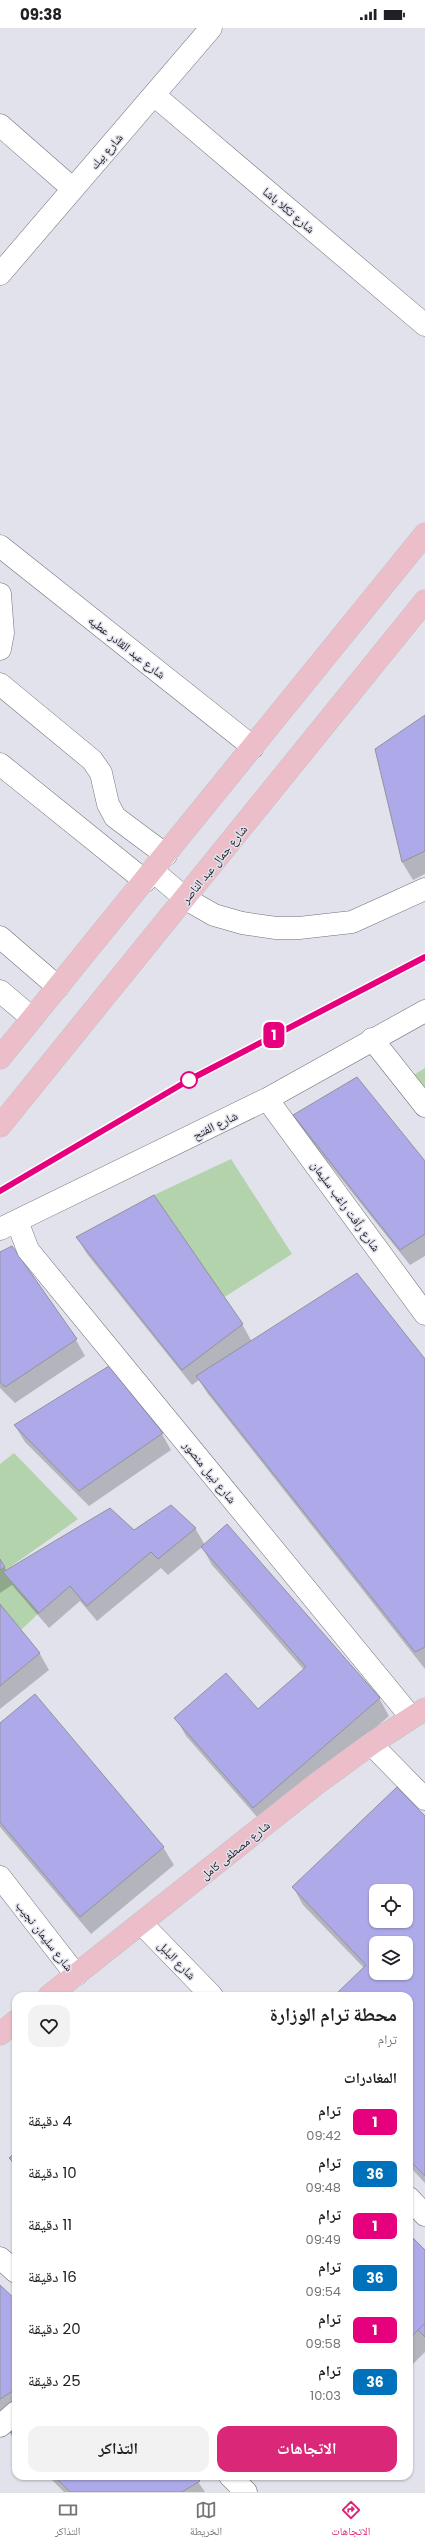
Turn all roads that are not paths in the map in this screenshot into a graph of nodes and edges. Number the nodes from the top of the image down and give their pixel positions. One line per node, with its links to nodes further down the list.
1 (211, 28): 2 (street, شارع بيك)
2 (154, 95): 4 (street, شارع بيك); 6 (street, شارع تكلا باشا)
3 (0, 125): 4 (street)
4 (73, 189): 5 (street, شارع بيك)
5 (0, 274)
6 (425, 325)
7 (425, 534): 13 (main road)
8 (0, 546): 13 (street, شارع عبد القادر عطيه)
9 (0, 594): 11 (street)
10 (425, 601): 17 (main road, شارع جمال عبد الناصر)
11 (0, 649)
12 (0, 684): 15 (street)
13 (253, 747): 15 (main road)
14 (0, 764): 15 (street)
15 (155, 869): 17 (street); 19 (main road)
16 (425, 889): 17 (street)
17 (186, 899): 27 (main road, شارع جمال عبد الناصر)
18 (0, 937): 19 (street)
19 (58, 987): 22 (main road)
20 (0, 991): 22 (street)
21 (425, 1010): 23 (street, شارع الفتح)
22 (32, 1018): 24 (main road)
23 (372, 1039): 25 (street, شارع الفتح); 26 (street)
24 (0, 1058)
25 (267, 1099): 28 (street, شارع الفتح); 29 (street, شارع رأفت راغب سليمان)
26 (425, 1106)
27 (0, 1126)
28 (9, 1225): 30 (street, شارع نبيل منصور)
29 (425, 1314)
30 (418, 1713): 31 (main road, شارع مصطفى كامل)
31 (371, 1744): 32 (street); 34 (main road, شارع مصطفى كامل)
32 (425, 1799)
33 (0, 1877): 35 (street, شارع سليمان نجيب)
34 (142, 1924): 35 (main road, شارع مصطفى كامل); 37 (street, شارع البلبل)
35 (76, 1975): 36 (main road, شارع مصطفى كامل)
36 (54, 1992)
37 (208, 1992)
38 (12, 2024): 39 (main road)
39 (0, 2034)
40 (413, 2202): 41 (street)
41 (425, 2215)
42 (0, 2258): 43 (street)
43 (12, 2268)
44 (12, 2416): 45 (street)
45 (0, 2426)
46 (234, 2480): 47 (street)
47 (246, 2492)

